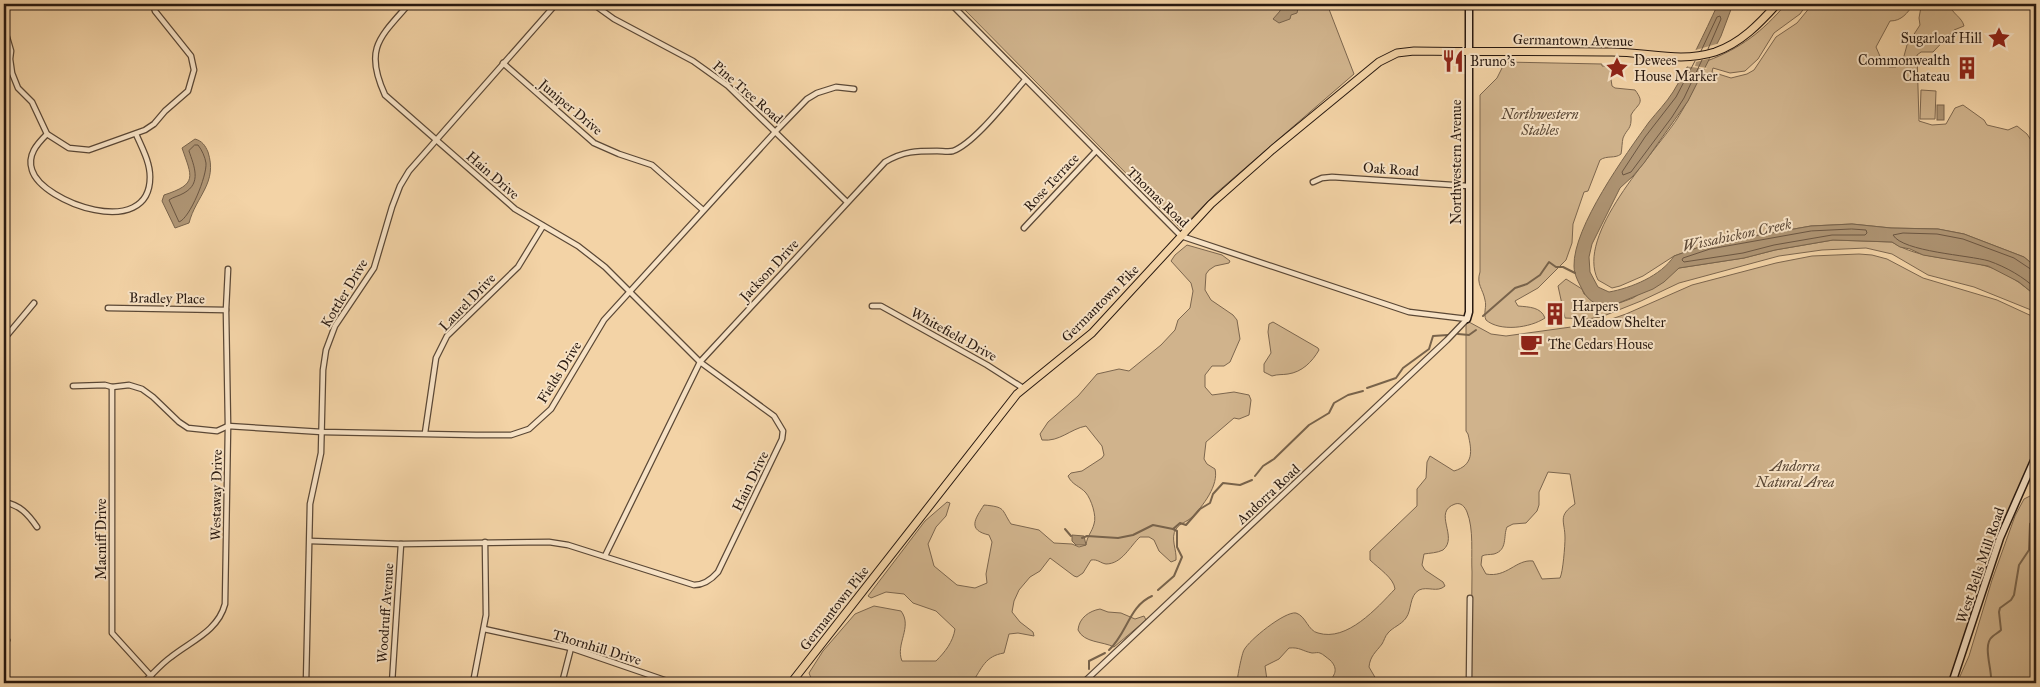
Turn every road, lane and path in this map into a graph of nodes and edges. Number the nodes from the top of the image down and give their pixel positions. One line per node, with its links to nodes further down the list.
1 (153, 4): 15 (street)
2 (409, 4): 16 (street, Hain Drive)
3 (556, 4): 10 (street, Kottler Drive)
4 (593, 4): 13 (street, Pine Tree Road)
5 (951, 4): 11 (street, Thomas Road)
6 (1469, 4): 9 (street, Northwestern Avenue)
7 (1777, 4): 9 (main road, Germantown Avenue)
8 (4, 27): 14 (street)
9 (1469, 51): 19 (street, Northwestern Avenue); 24 (main road, Germantown Pike)
10 (503, 63): 16 (street, Kottler Drive); 21 (street, Juniper Drive)
11 (1025, 80): 17 (street, Thomas Road); 20 (street, Jackson Drive)
12 (854, 89): 13 (street, Fields Drive)
13 (776, 131): 20 (street, Pine Tree Road); 21 (street, Fields Drive)
14 (47, 134): 15 (street); 15 (street)
15 (136, 134)
16 (436, 141): 22 (street, Hain Drive); 38 (street, Kottler Drive)
17 (1095, 152): 23 (street, Rose Terrace); 24 (street, Thomas Road)
18 (1313, 182): 19 (street, Oak Road)
19 (1468, 186): 31 (street, Northwestern Avenue)
20 (847, 202): 33 (street, Jackson Drive)
21 (703, 210): 26 (street, Fields Drive)
22 (543, 226): 26 (street, Hain Drive); 39 (street, Laurel Drive)
23 (1024, 228)
24 (1181, 236): 31 (street, Thomas Road); 36 (main road, Germantown Pike)
25 (228, 269): 30 (street, Westaway Drive)
26 (630, 290): 33 (street, Hain Drive); 39 (street, Fields Drive)
27 (34, 303): 32 (street)
28 (872, 306): 36 (street, Whitefield Drive)
29 (108, 308): 30 (street, Bradley Place)
30 (226, 310): 37 (street, Westaway Drive)
31 (1467, 319): 60 (street, Andorra Road)
32 (4, 339)
33 (700, 362): 46 (street, Jackson Drive); 46 (street, Hain Drive)
34 (73, 386): 35 (street, Fields Drive)
35 (112, 387): 37 (street, Fields Drive); 50 (street, Macniff Drive)
36 (1023, 388): 59 (main road, Germantown Pike)
37 (228, 426): 38 (street, Fields Drive); 50 (street, Westaway Drive)
38 (322, 432): 39 (street, Fields Drive); 43 (street, Kottler Drive)
39 (425, 433)
40 (2036, 456): 62 (street, West Bells Mill Road)
41 (4, 502): 42 (street)
42 (37, 527)
43 (310, 541): 45 (street, Hain Drive); 53 (street, Kottler Drive)
44 (485, 542): 45 (street, Hain Drive); 46 (street, Hain Drive); 48 (street)
45 (401, 544): 54 (street, Woodruff Avenue)
46 (605, 556)
47 (1470, 598): 61 (street)
48 (484, 629): 49 (street, Thornhill Drive); 55 (street)
49 (572, 648): 51 (street, Thornhill Drive); 56 (street)
50 (151, 676): 52 (street, Westaway Drive)
51 (654, 677): 57 (street); 58 (street, Thornhill Drive)
52 (143, 683)
53 (306, 683)
54 (392, 683)
55 (473, 683)
56 (562, 683)
57 (652, 683)
58 (674, 683)
59 (791, 683)
60 (1084, 683)
61 (1469, 683)
62 (1952, 683)

